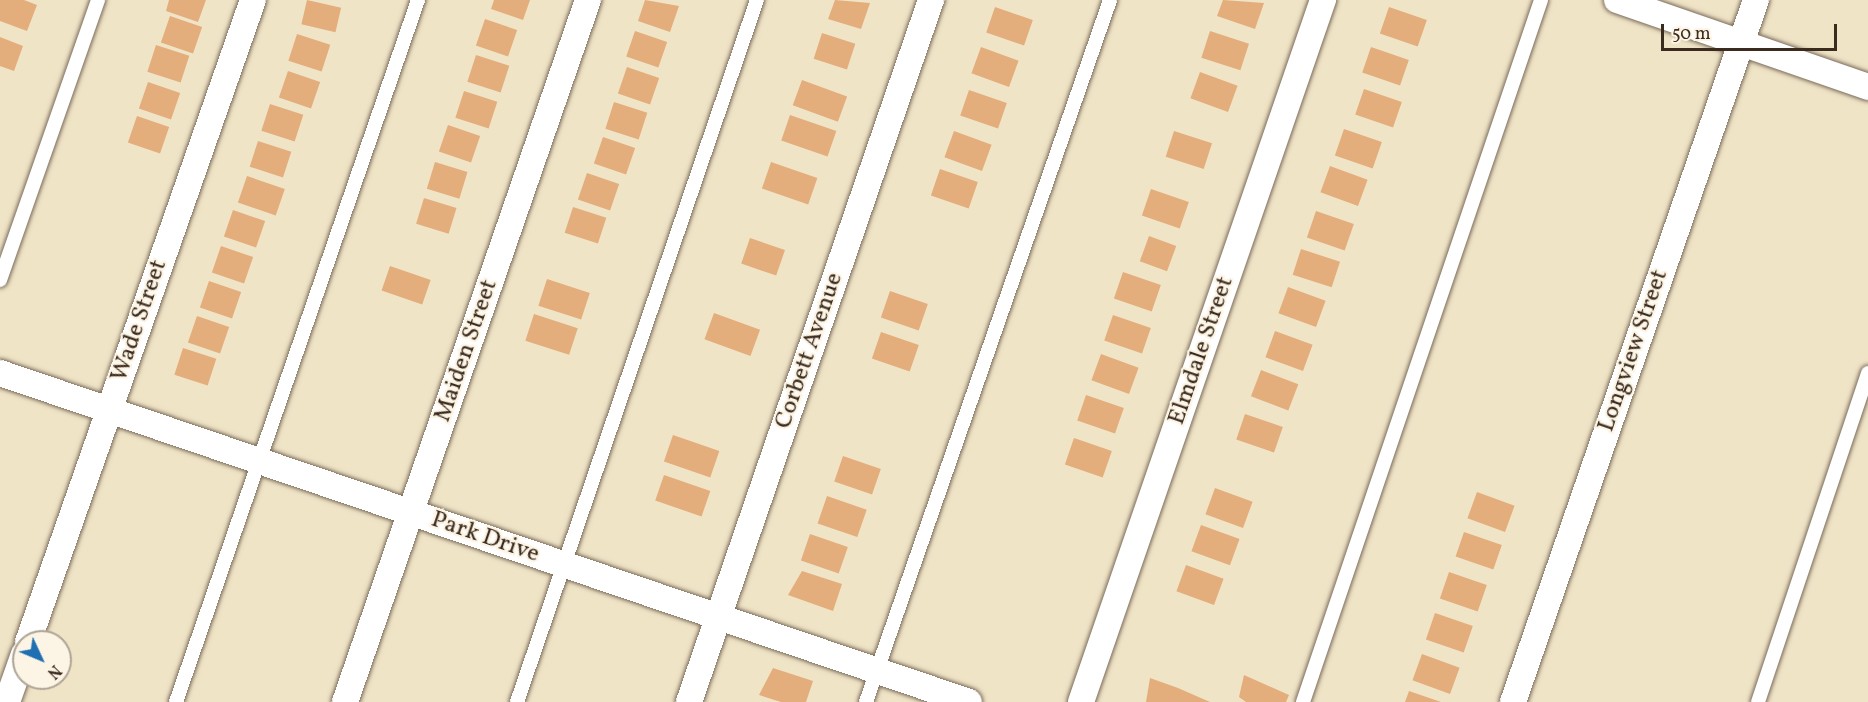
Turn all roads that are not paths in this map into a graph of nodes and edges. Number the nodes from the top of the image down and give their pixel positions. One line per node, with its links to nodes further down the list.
1 (99, 0): 14 (lane)
2 (253, 0): 17 (street, Wade Street)
3 (418, 0): 18 (lane)
4 (588, 0): 19 (street, Maiden Street)
5 (758, 0): 20 (lane)
6 (931, 0): 21 (street, Corbett Avenue)
7 (1110, 0): 23 (lane)
8 (1323, 0): 30 (street, Elmdale Street)
9 (1541, 0): 31 (lane)
10 (1617, 0): 12 (street)
11 (1756, 0): 12 (street, Longview Street)
12 (1741, 43): 13 (street); 32 (street, Longview Street)
13 (1868, 87)
14 (0, 280)
15 (0, 373): 17 (street, Park Drive)
16 (1868, 373): 33 (lane)
17 (109, 410): 18 (street, Park Drive); 22 (street, Wade Street)
18 (260, 461): 19 (street, Park Drive); 24 (lane)
19 (411, 513): 20 (street, Park Drive); 25 (street, Maiden Street)
20 (566, 565): 21 (street, Park Drive); 26 (lane)
21 (718, 617): 23 (street, Park Drive); 27 (street, Corbett Avenue)
22 (32, 630)
23 (877, 671): 28 (lane); 29 (street, Park Drive)
24 (176, 702)
25 (345, 702)
26 (517, 702)
27 (689, 702)
28 (866, 702)
29 (969, 702)
30 (1081, 702)
31 (1303, 702)
32 (1513, 702)
33 (1758, 702)

